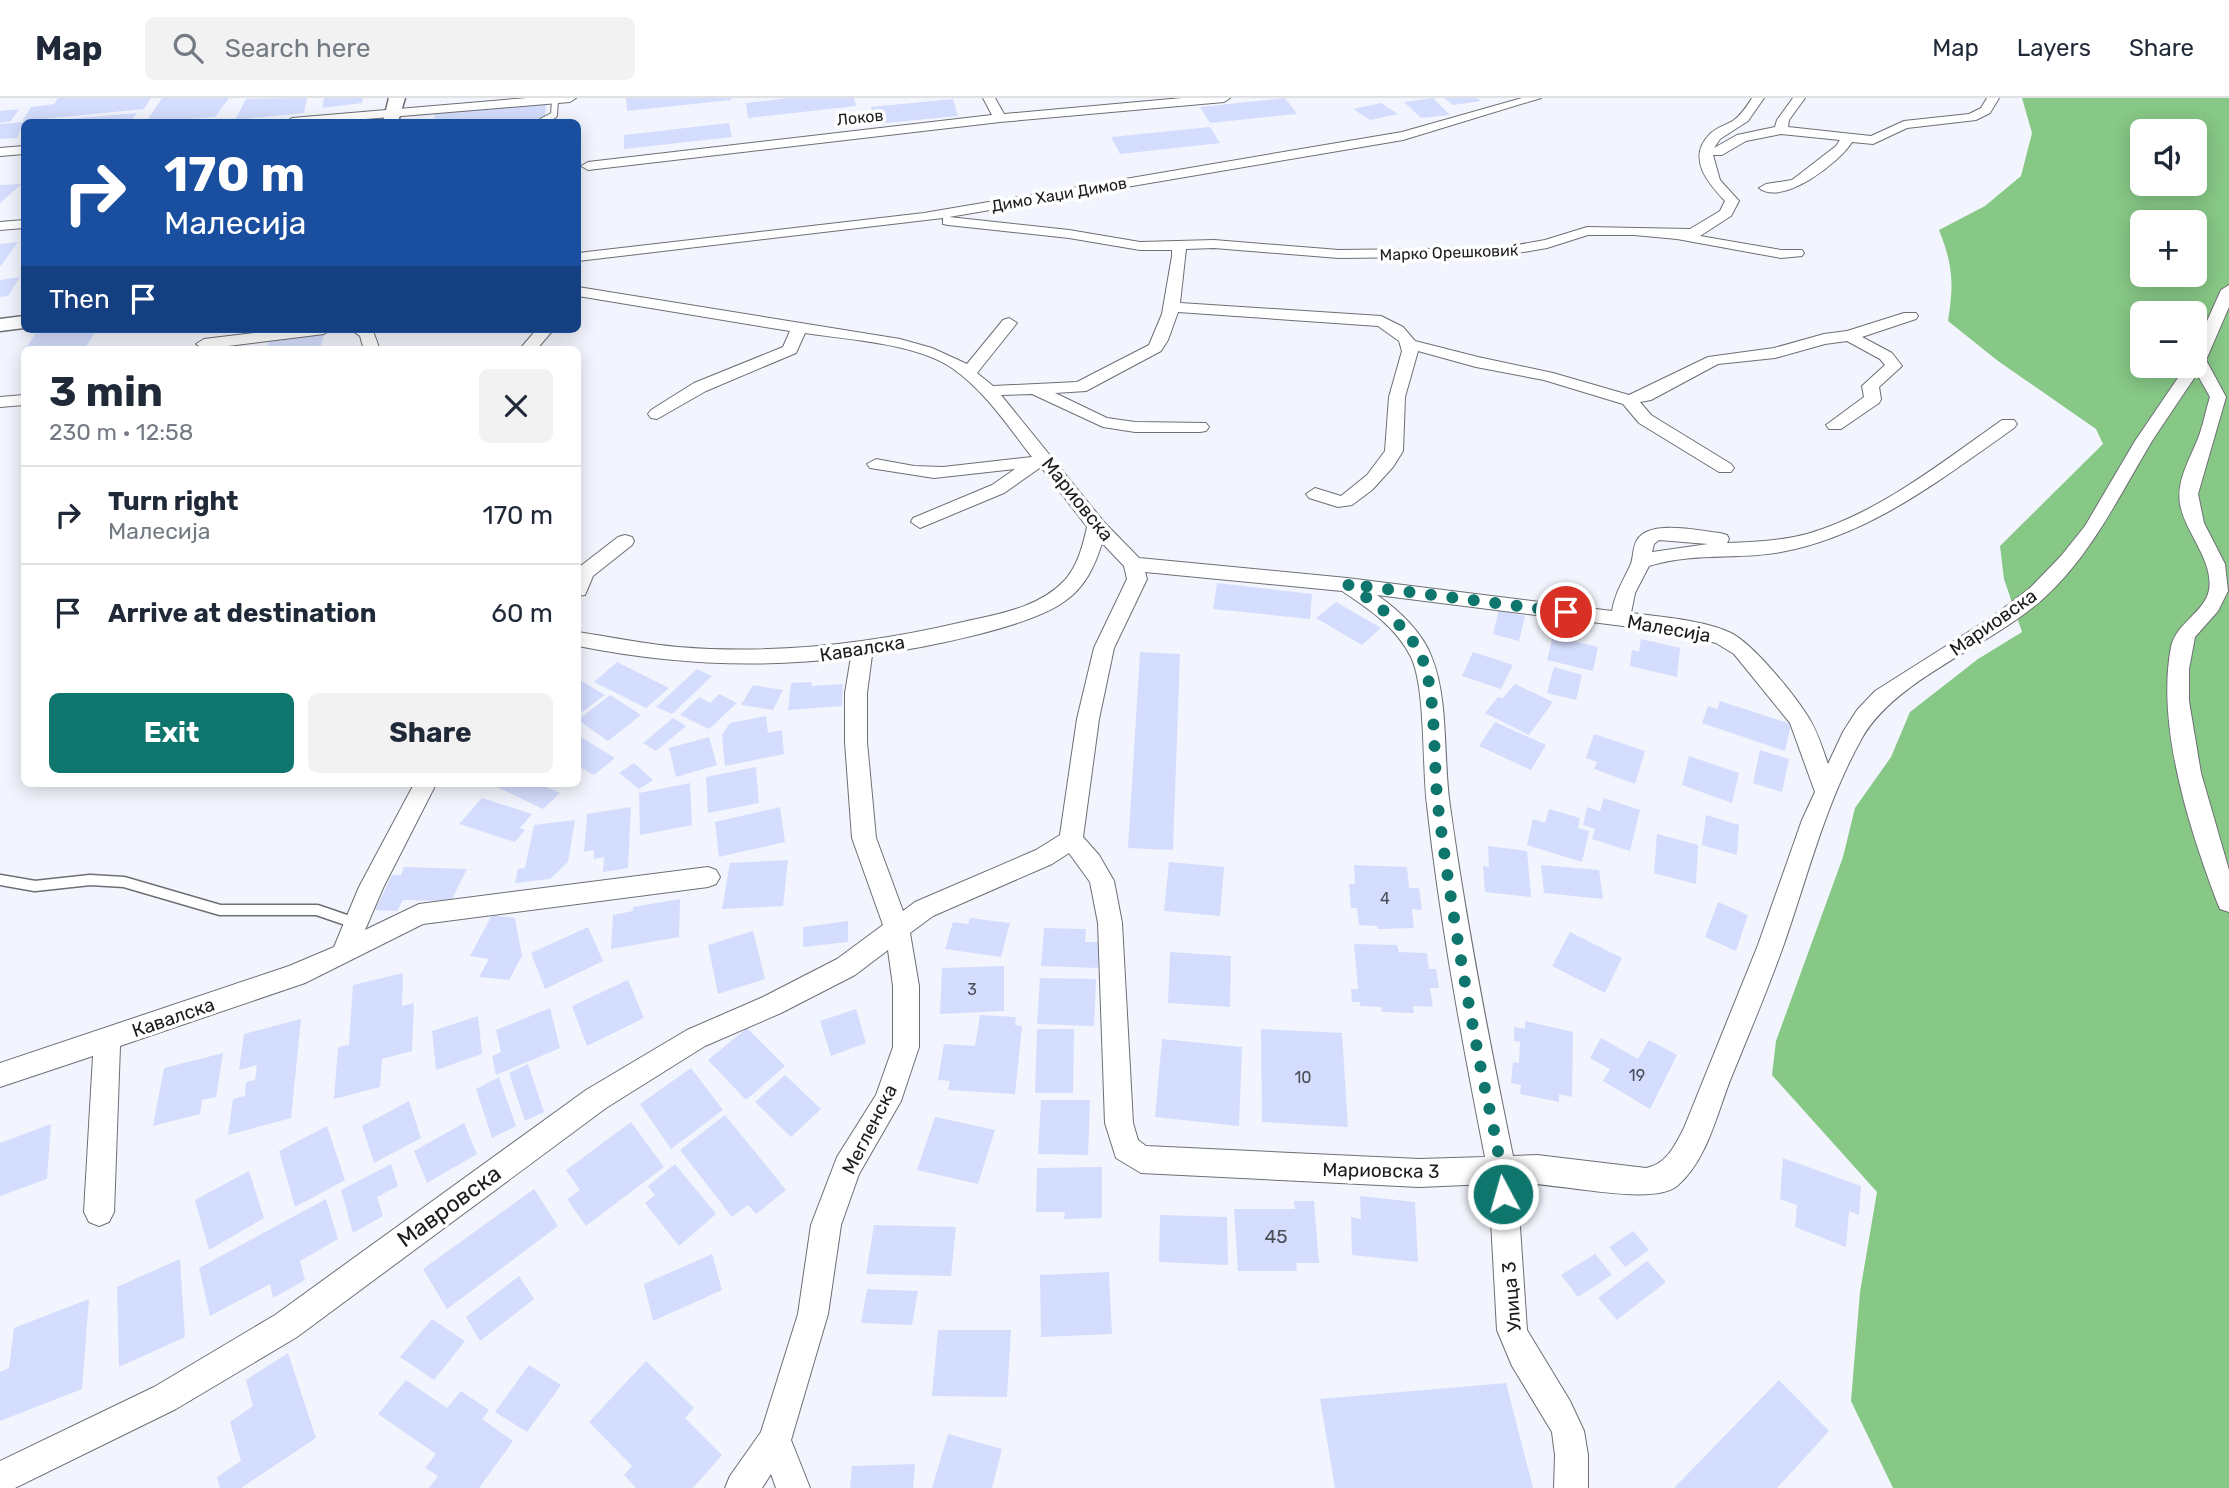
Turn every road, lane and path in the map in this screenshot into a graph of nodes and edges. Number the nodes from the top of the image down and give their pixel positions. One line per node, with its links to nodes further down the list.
1 (570, 98): 8 (street)
2 (989, 98): 10 (street)
3 (1224, 98): 10 (street, Локов)
4 (1535, 98): 20 (street, Димо Хаџи Димов)
5 (1758, 98): 17 (street)
6 (1799, 98): 13 (street)
7 (1993, 98): 14 (street)
8 (555, 100): 9 (street); 12 (lane)
9 (393, 111): 11 (street)
10 (1000, 118): 18 (street, Локов)
11 (320, 119)
12 (546, 119)
13 (1781, 130): 14 (street); 17 (street)
14 (1848, 138): 19 (street)
15 (21, 149): 16 (street)
16 (0, 152)
17 (1706, 156): 23 (street, Марко Орешковиќ)
18 (589, 166)
19 (1766, 188)
20 (924, 217): 24 (street, Марко Орешковиќ); 26 (street, Димо Хаџи Димов)
21 (21, 224): 22 (street)
22 (0, 226)
23 (1675, 235): 24 (street, Марко Орешковиќ); 25 (street)
24 (1179, 245): 29 (street)
25 (1797, 253)
26 (581, 257)
27 (2229, 290): 39 (street, Мариовска)
28 (581, 295): 34 (street, Мариовска)
29 (1170, 307): 40 (street); 45 (street)
30 (1910, 316): 37 (street)
31 (21, 322): 33 (street)
32 (1009, 323): 42 (street)
33 (0, 325)
34 (800, 326): 42 (street, Мариовска); 50 (street)
35 (284, 333): 38 (street)
36 (542, 333): 41 (street)
37 (1849, 336): 48 (street); 52 (street)
38 (205, 341)
39 (2207, 341)
40 (1409, 344): 48 (street); 57 (street)
41 (531, 346)
42 (969, 372): 46 (street, Мариовска)
43 (2207, 376): 72 (street)
44 (2187, 378): 68 (street, Мариовска)
45 (1036, 390): 46 (street); 53 (street)
46 (989, 391): 54 (street, Мариовска)
47 (21, 400): 49 (street)
48 (1629, 400): 56 (street)
49 (0, 402)
50 (657, 414)
51 (2008, 424): 64 (street)
52 (1835, 425)
53 (1200, 428)
54 (1037, 461): 55 (street); 58 (street); 59 (street, Мариовска)
55 (876, 464)
56 (1725, 468)
57 (1315, 494)
58 (920, 522)
59 (1097, 526): 61 (street, Мариовска); 66 (street, Кавалска)
60 (625, 541): 62 (street)
61 (1133, 564): 63 (street, Малесија); 69 (street)
62 (581, 581)
63 (1347, 584): 64 (street, Малесија); 78 (street, Улица 3)
64 (1620, 619): 68 (street, Малесија)
65 (581, 640): 66 (street, Кавалска)
66 (862, 650): 74 (street, Мегленска)
67 (423, 787): 73 (street)
68 (1827, 793): 78 (street, Мариовска 3)
69 (1071, 840): 74 (street); 78 (street, Мариовска 3)
70 (708, 877): 75 (street, Кавалска)
71 (0, 880): 73 (lane)
72 (2229, 902)
73 (355, 923): 75 (street)
74 (897, 930): 80 (street, Мегленска); 81 (street, Мавровска)
75 (343, 954): 76 (street, Кавалска)
76 (107, 1040): 77 (street, Кавалска); 79 (street)
77 (0, 1075)
78 (1502, 1170): 84 (street, Улица 3)
79 (99, 1212)
80 (775, 1440): 82 (street, Мегленска); 83 (street)
81 (0, 1478)
82 (742, 1488)
83 (793, 1488)
84 (1571, 1488)

